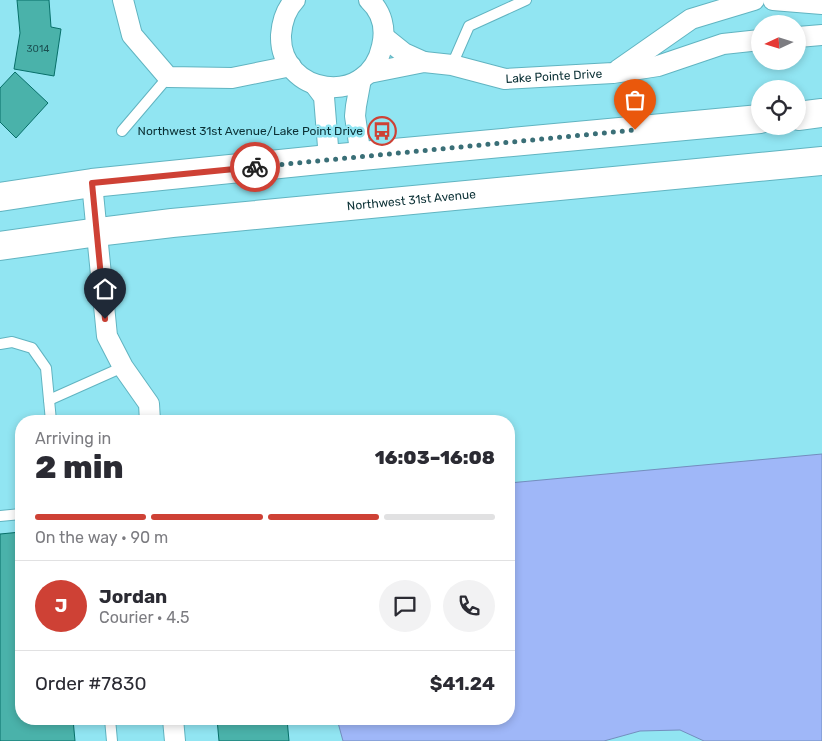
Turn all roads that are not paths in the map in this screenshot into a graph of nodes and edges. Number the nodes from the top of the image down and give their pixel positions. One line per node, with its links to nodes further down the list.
1 (123, 0): 17 (street)
2 (295, 0): 14 (street)
3 (369, 0): 10 (street)
4 (526, 0): 13 (lane)
5 (754, 0): 15 (street, Lake Pointe Drive)
6 (773, 0): 7 (street)
7 (822, 4)
8 (822, 35): 9 (street)
9 (806, 36)
10 (384, 37): 12 (street, Lake Pointe Drive); 16 (street)
11 (751, 41): 15 (street)
12 (424, 62): 13 (street, Lake Pointe Drive); 16 (street, Lake Pointe Drive)
13 (452, 65): 15 (street, Lake Pointe Drive)
14 (291, 66): 17 (street); 18 (street)
15 (613, 73)
16 (365, 76): 18 (street, Lake Pointe Drive); 23 (street)
17 (168, 78): 22 (lane)
18 (314, 85): 24 (street)
19 (822, 113): 20 (main road)
20 (806, 115)
21 (751, 120): 23 (main road)
22 (122, 130)
23 (361, 157): 24 (main road)
24 (329, 159): 26 (main road)
25 (822, 161): 28 (main road, Northwest 31st Avenue)
26 (92, 183): 27 (main road); 28 (street)
27 (0, 196)
28 (98, 232): 29 (main road, Northwest 31st Avenue); 31 (street)
29 (0, 246)
30 (0, 344): 32 (lane)
31 (123, 367): 32 (lane); 34 (street)
32 (49, 400): 33 (lane)
33 (51, 415)
34 (150, 415)
35 (15, 515): 36 (lane)
36 (0, 516)
37 (111, 725): 39 (lane)
38 (174, 725): 40 (street)
39 (112, 741)
40 (175, 741)

